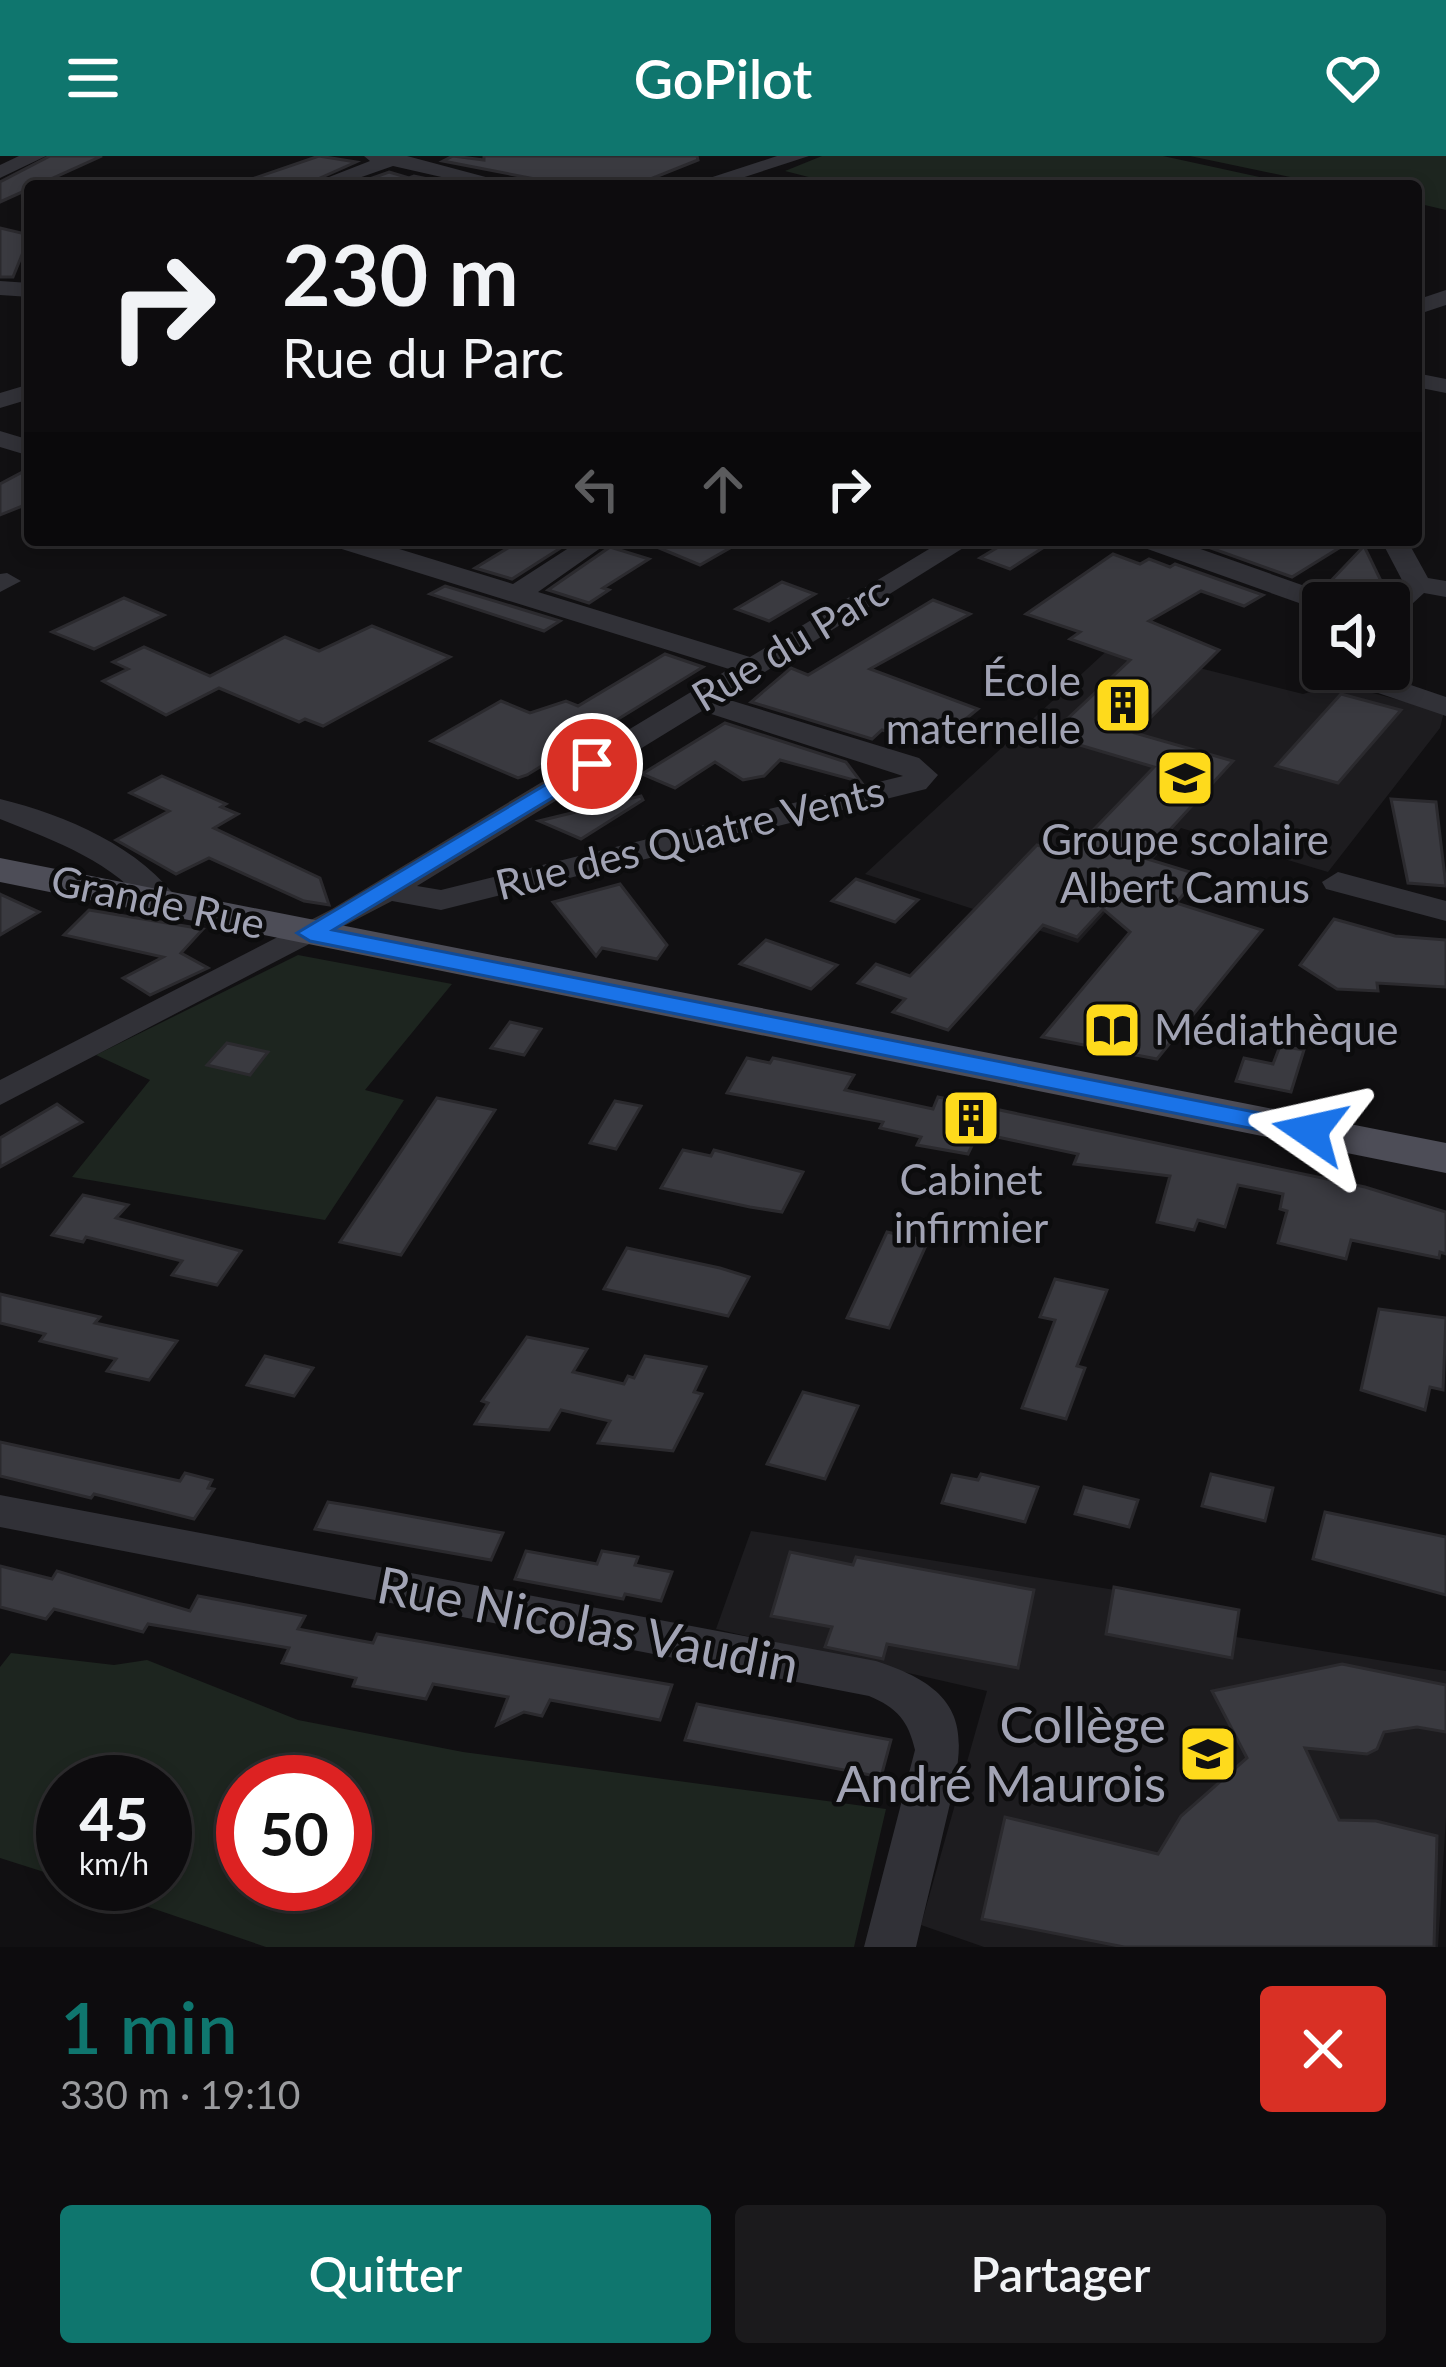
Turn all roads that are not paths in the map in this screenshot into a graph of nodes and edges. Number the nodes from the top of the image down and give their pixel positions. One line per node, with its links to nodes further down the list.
1 (36, 156): 4 (street)
2 (799, 156): 7 (street)
3 (390, 157): 5 (street); 6 (street)
4 (0, 172)
5 (331, 180)
6 (484, 180)
7 (716, 180)
8 (362, 546): 14 (street)
9 (590, 546): 14 (street)
10 (952, 546): 16 (street, Rue du Parc)
11 (1165, 546): 15 (street)
12 (1399, 546): 13 (street)
13 (1432, 586)
14 (518, 593): 16 (street)
15 (1302, 595)
16 (752, 667): 18 (street, Rue du Parc)
17 (1386, 690): 19 (street)
18 (697, 700): 23 (street, Rue du Parc); 23 (street, Rue des Quatre Vents)
19 (1446, 707)
20 (0, 808): 24 (street)
21 (0, 870): 24 (main road, Grande Rue)
22 (1337, 882): 25 (street)
23 (385, 890): 26 (street, Rue du Parc)
24 (164, 904): 26 (main road, Grande Rue)
25 (1446, 911)
26 (310, 933): 27 (street, Rue du Parc); 28 (main road, Grande Rue)
27 (0, 1094)
28 (1446, 1158)
29 (0, 1510): 30 (street, Rue Nicolas Vaudin)
30 (890, 1947)

